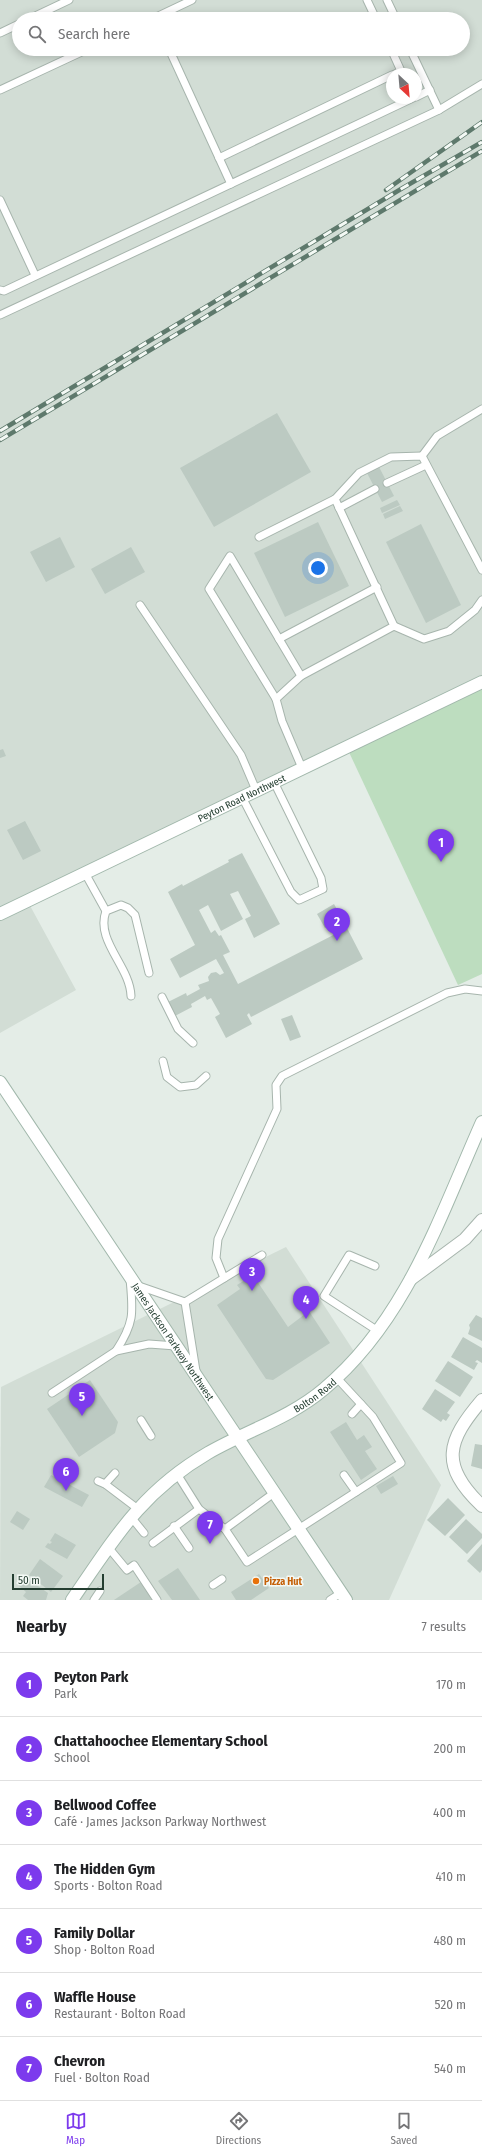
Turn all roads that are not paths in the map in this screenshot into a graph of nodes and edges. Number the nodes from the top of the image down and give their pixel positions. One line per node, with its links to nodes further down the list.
1 (69, 0): 5 (lane)
2 (192, 0): 6 (lane)
3 (367, 0): 7 (lane)
4 (387, 0): 8 (lane)
5 (44, 12)
6 (168, 12)
7 (373, 12)
8 (393, 12)
9 (12, 27): 10 (lane)
10 (0, 32)
11 (73, 56): 18 (lane)
12 (172, 56): 23 (lane)
13 (394, 56): 15 (lane)
14 (413, 56): 19 (lane)
15 (400, 68)
16 (386, 78): 23 (lane)
17 (482, 84): 22 (lane)
18 (0, 90)
19 (430, 90): 20 (lane); 22 (lane)
20 (422, 93)
21 (400, 104): 24 (lane)
22 (439, 110): 28 (lane)
23 (219, 158): 24 (lane)
24 (231, 184): 26 (lane)
25 (0, 200): 26 (lane)
26 (35, 276): 27 (lane)
27 (0, 290)
28 (0, 315)
29 (482, 409): 30 (lane)
30 (422, 456): 31 (lane); 34 (lane)
31 (426, 464): 32 (lane); 37 (lane)
32 (388, 483)
33 (375, 489): 35 (lane)
34 (335, 499): 35 (lane); 36 (lane)
35 (339, 508): 38 (lane)
36 (259, 537)
37 (482, 570)
38 (377, 587): 41 (lane); 42 (lane)
39 (482, 600): 41 (lane)
40 (140, 605): 48 (lane)
41 (394, 626): 43 (lane)
42 (279, 639): 43 (lane); 45 (lane)
43 (301, 676): 45 (lane)
44 (482, 682): 46 (main road, Peyton Road Northwest)
45 (276, 699): 46 (lane)
46 (302, 768): 47 (main road, Peyton Road Northwest)
47 (274, 782): 48 (main road, Peyton Road Northwest); 49 (lane)
48 (256, 790): 49 (main road, Peyton Road Northwest)
49 (242, 798): 50 (main road, Peyton Road Northwest)
50 (85, 873): 51 (lane); 52 (main road, Peyton Road Northwest)
51 (106, 911): 53 (lane); 55 (lane)
52 (0, 914)
53 (149, 973)
54 (482, 991): 65 (lane)
55 (131, 996)
56 (162, 997): 57 (lane)
57 (193, 1043)
58 (163, 1061): 59 (lane)
59 (206, 1076)
60 (0, 1082): 67 (main road, James Jackson Parkway Northwest)
61 (482, 1122): 66 (main road, Bolton Road)
62 (482, 1220): 66 (main road)
63 (262, 1255): 65 (lane)
64 (375, 1266): 69 (lane)
65 (224, 1278): 68 (lane)
66 (411, 1279): 69 (main road, Bolton Road)
67 (132, 1280): 68 (lane); 70 (main road, James Jackson Parkway Northwest); 71 (lane)
68 (184, 1302): 72 (lane)
69 (378, 1332): 73 (main road, Bolton Road)
70 (176, 1346): 71 (lane); 72 (main road, James Jackson Parkway Northwest)
71 (116, 1351): 74 (lane)
72 (197, 1376): 80 (main road, James Jackson Parkway Northwest)
73 (336, 1378): 76 (lane); 80 (main road, Bolton Road)
74 (52, 1393)
75 (482, 1400): 88 (main road)
76 (361, 1404): 77 (lane); 86 (lane)
77 (352, 1414)
78 (141, 1420): 79 (lane)
79 (151, 1436)
80 (238, 1438): 82 (main road, Bolton Road); 87 (main road, James Jackson Parkway Northwest)
81 (115, 1473): 85 (lane)
82 (177, 1474): 89 (lane); 90 (main road, Bolton Road)
83 (344, 1475): 86 (lane)
84 (98, 1481): 85 (lane)
85 (105, 1484): 90 (lane)
86 (356, 1492): 92 (lane)
87 (274, 1493): 92 (main road, James Jackson Parkway Northwest); 93 (lane)
88 (482, 1506)
89 (199, 1509): 91 (lane); 93 (lane)
90 (135, 1513): 94 (lane); 96 (main road, Bolton Road)
91 (174, 1526): 95 (lane); 97 (lane)
92 (298, 1528): 93 (lane); 101 (main road, James Jackson Parkway Northwest)
93 (225, 1529)
94 (144, 1533)
95 (153, 1543)
96 (108, 1547): 102 (main road, Bolton Road); 104 (lane)
97 (188, 1548)
98 (222, 1579): 99 (lane)
99 (213, 1584)
100 (100, 1591): 103 (lane)
101 (344, 1596): 105 (lane)
102 (72, 1600)
103 (94, 1600)
104 (157, 1600)
105 (330, 1600)

